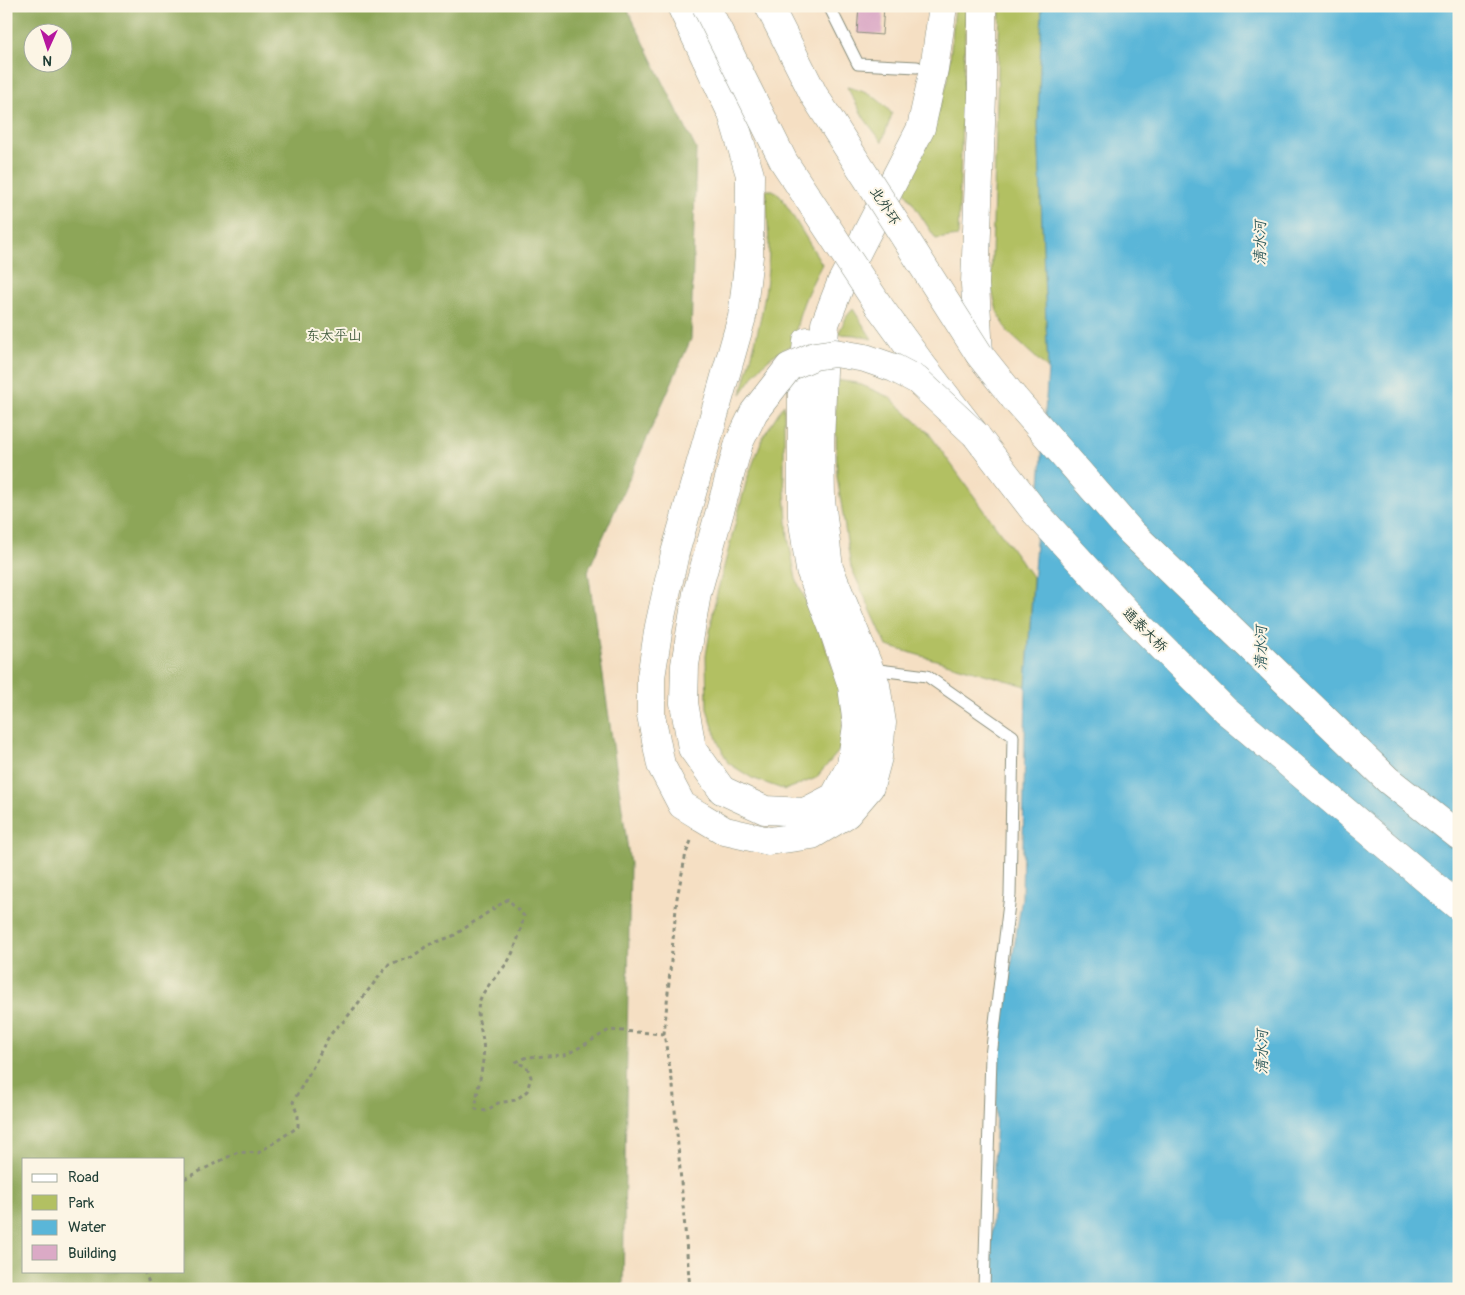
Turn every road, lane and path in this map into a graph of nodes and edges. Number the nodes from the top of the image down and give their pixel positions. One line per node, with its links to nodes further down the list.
1 (681, 6): 12 (main road)
2 (706, 6): 10 (main road, 通泰大桥, bridge)
3 (769, 6): 9 (main road, 北外环, bridge)
4 (829, 6): 8 (lane)
5 (925, 6): 8 (main road)
6 (943, 6): 11 (main road)
7 (982, 6): 9 (main road)
8 (917, 67): 11 (main road)
9 (979, 354): 13 (main road, 北外环, bridge)
10 (976, 435): 11 (main road, bridge); 14 (main road, 通泰大桥)
11 (858, 671): 12 (main road); 22 (lane)
12 (700, 816): 15 (path)
13 (1459, 836)
14 (1459, 907)
15 (664, 1034): 16 (path); 21 (path)
16 (185, 1178)
17 (144, 1272): 20 (path)
18 (6, 1287): 19 (path)
19 (54, 1289)
20 (152, 1289)
21 (690, 1289)
22 (984, 1289)

